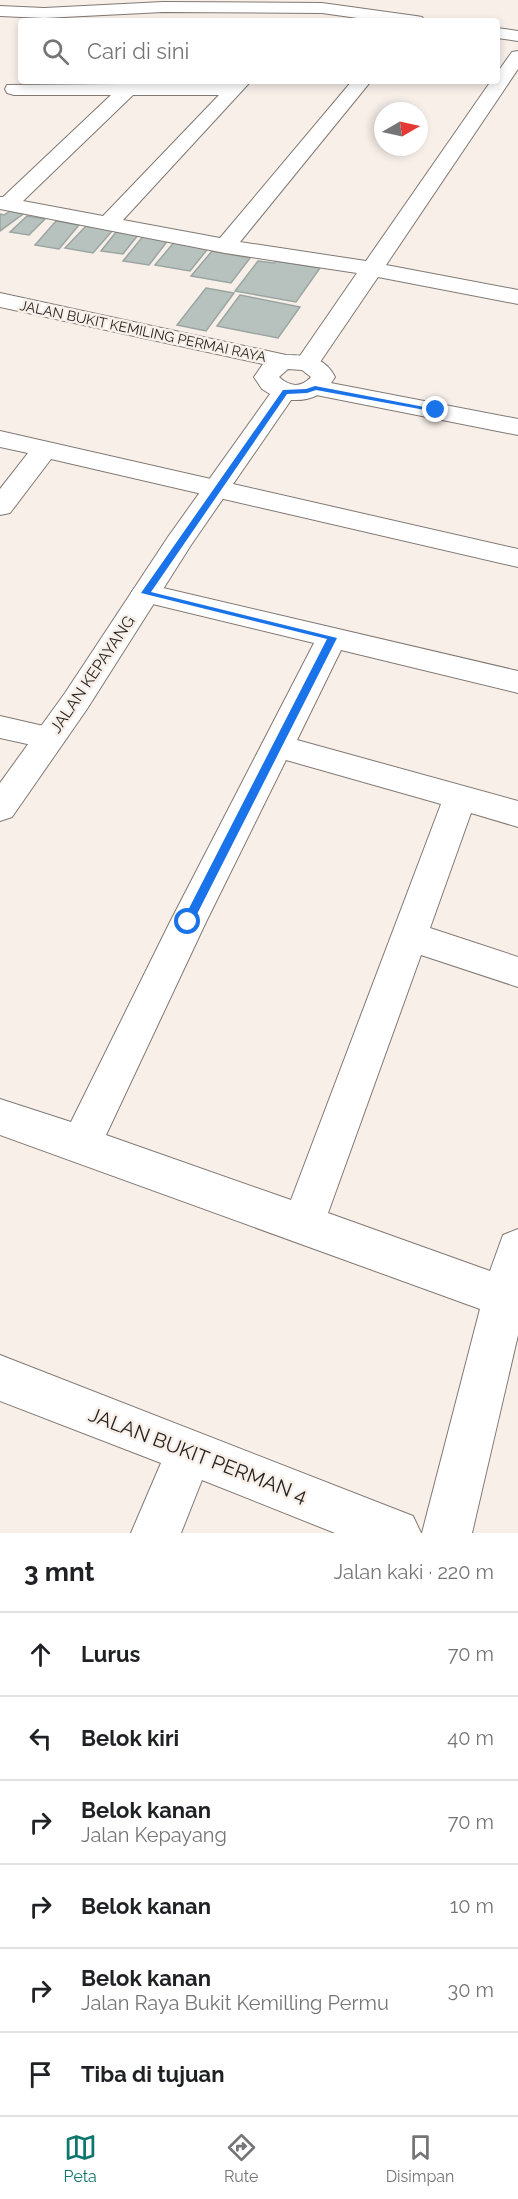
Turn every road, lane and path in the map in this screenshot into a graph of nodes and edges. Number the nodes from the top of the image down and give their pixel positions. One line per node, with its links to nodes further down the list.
1 (0, 11): 2 (street)
2 (44, 11): 3 (street)
3 (392, 18)
4 (500, 33): 5 (street)
5 (518, 36)
6 (518, 56): 7 (street, JALAN KEPAYANG)
7 (510, 79): 15 (street, JALAN KEPAYANG)
8 (360, 84): 14 (street)
9 (239, 85): 11 (street); 13 (street)
10 (12, 87): 11 (street)
11 (128, 89): 12 (street)
12 (4, 203): 13 (street)
13 (108, 223): 14 (street)
14 (225, 246): 15 (street)
15 (372, 269): 16 (street); 19 (street, JALAN KEPAYANG)
16 (518, 297)
17 (0, 300): 19 (street, JALAN BUKIT KEMILING PERMAI RAYA)
18 (0, 316): 19 (street, JALAN BUKIT KEMILING PERMAI RAYA)
19 (297, 376): 20 (street); 21 (street); 24 (street, JALAN KEPAYANG)
20 (518, 410)
21 (518, 427)
22 (0, 439): 23 (street)
23 (44, 450): 24 (street); 25 (street)
24 (218, 489): 26 (street); 27 (street, JALAN KEPAYANG)
25 (0, 507)
26 (518, 558)
27 (146, 593): 28 (street); 31 (street, JALAN KEPAYANG)
28 (332, 638): 29 (street); 32 (street)
29 (518, 682)
30 (0, 727): 31 (street)
31 (50, 738): 34 (street, JALAN KEPAYANG)
32 (277, 746): 33 (street); 39 (street)
33 (460, 798): 35 (street); 36 (street)
34 (0, 808)
35 (518, 814)
36 (409, 936): 37 (street); 40 (street)
37 (518, 972)
38 (0, 1117): 39 (street)
39 (81, 1144): 40 (street)
40 (303, 1224): 42 (street)
41 (518, 1249): 42 (street)
42 (505, 1297): 47 (street)
43 (0, 1378): 44 (street, JALAN BUKIT PERMAN 4)
44 (190, 1451): 45 (street); 46 (street, JALAN BUKIT PERMAN 4)
45 (156, 1533)
46 (396, 1533)
47 (447, 1533)

